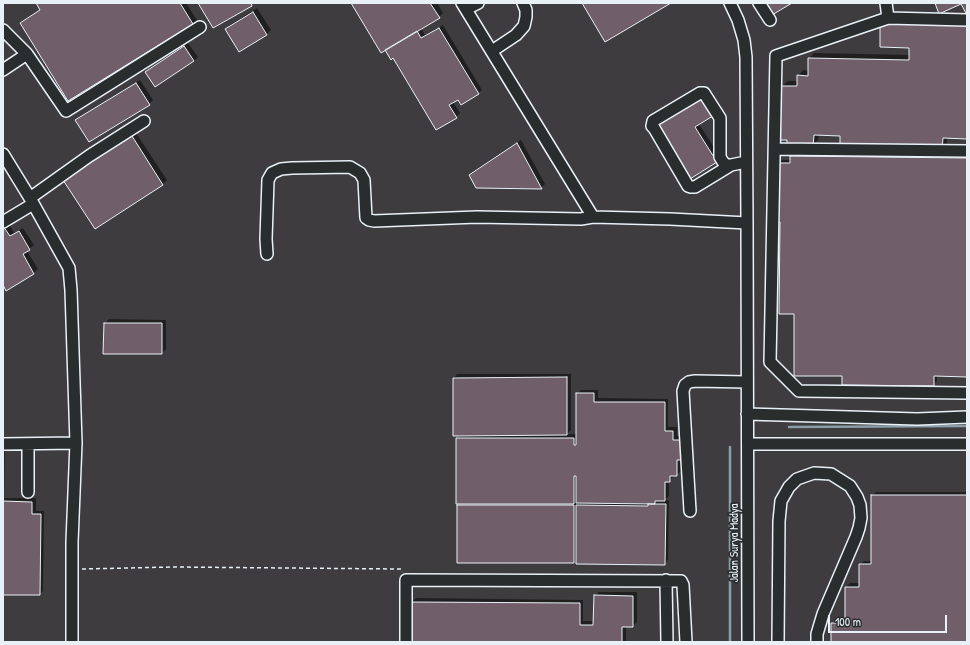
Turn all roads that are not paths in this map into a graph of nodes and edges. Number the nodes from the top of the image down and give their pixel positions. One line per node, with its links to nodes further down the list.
1 (478, 3): 6 (street)
2 (523, 3): 12 (street)
3 (730, 3): 19 (street, Jalan Surya Madya)
4 (759, 3): 8 (street)
5 (886, 3): 7 (street)
6 (464, 6): 12 (street)
7 (888, 18): 9 (street); 16 (street)
8 (770, 20)
9 (967, 20)
10 (200, 28): 13 (street)
11 (3, 30): 13 (street)
12 (492, 51): 22 (street)
13 (27, 54): 14 (street)
14 (3, 70)
15 (144, 121): 21 (street)
16 (774, 149): 17 (street); 27 (street)
17 (967, 151)
18 (3, 154): 21 (street)
19 (746, 162): 20 (street); 24 (street, Jalan Surya Madya)
20 (731, 165): 20 (street)
21 (31, 201): 23 (street); 30 (street)
22 (593, 217): 24 (street); 25 (street)
23 (3, 222)
24 (747, 223): 26 (street, Jalan Surya Madya)
25 (267, 254)
26 (747, 382): 28 (street, Jalan Surya Madya); 36 (street)
27 (967, 393)
28 (747, 414): 29 (street); 33 (street, Jalan Surya Madya)
29 (967, 417)
30 (76, 443): 32 (street); 38 (street)
31 (3, 444): 32 (street)
32 (28, 444): 35 (street)
33 (748, 444): 34 (street); 42 (street, Jalan Surya Madya)
34 (967, 444)
35 (28, 492)
36 (690, 511)
37 (666, 580): 39 (street); 40 (street); 41 (street)
38 (72, 642)
39 (406, 642)
40 (667, 642)
41 (686, 642)
42 (748, 642)
43 (778, 642): 44 (street)
44 (816, 642)

